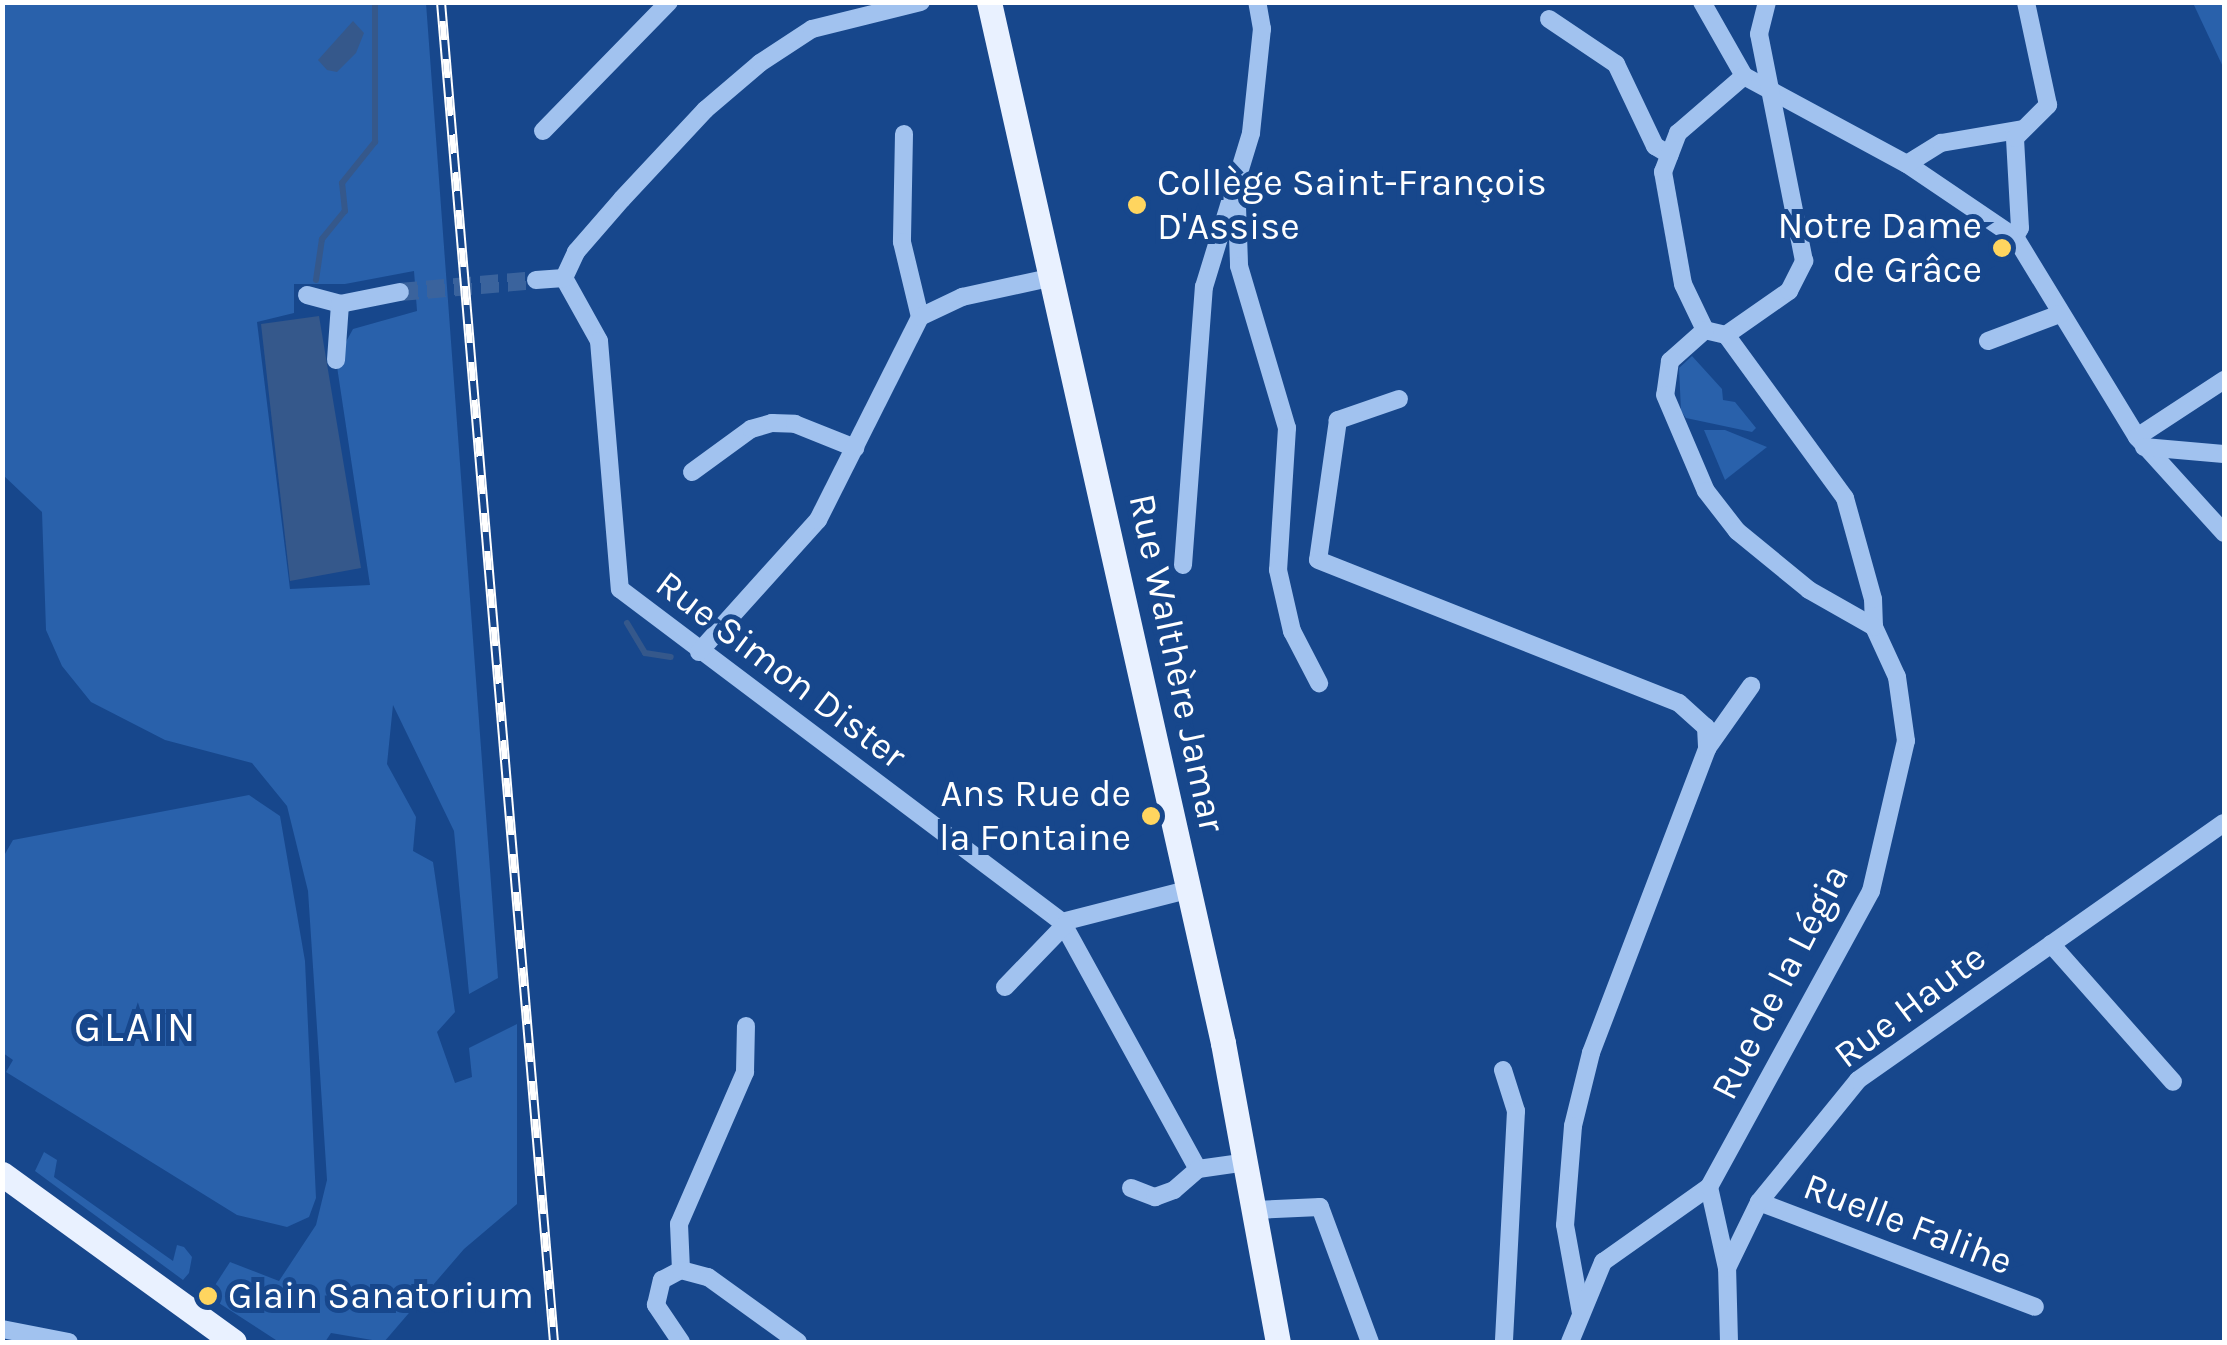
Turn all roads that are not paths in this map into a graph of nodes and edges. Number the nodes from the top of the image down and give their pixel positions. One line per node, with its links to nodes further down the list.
1 (669, 2): 12 (street)
2 (921, 2): 19 (street)
3 (989, 2): 18 (main road, Rue Walthère Jamar)
4 (1257, 2): 16 (street)
5 (1702, 2): 9 (street)
6 (1767, 2): 10 (street)
7 (2026, 2): 11 (street)
8 (1548, 19): 14 (street)
9 (1744, 76): 10 (street); 14 (street)
10 (1773, 97): 15 (street); 27 (street)
11 (2023, 129): 15 (street); 17 (street)
12 (543, 132)
13 (904, 134): 25 (street)
14 (1670, 155): 26 (street)
15 (1908, 164): 17 (street)
16 (1236, 178): 37 (street); 40 (street)
17 (2015, 237): 24 (street)
18 (1054, 277): 25 (street); 44 (main road, Rue Walthère Jamar)
19 (564, 278): 20 (street); 39 (street, Rue Simon Dister)
20 (536, 280)
21 (400, 292): 23 (street)
22 (307, 295): 23 (street)
23 (340, 304): 29 (street)
24 (2060, 314): 28 (street); 32 (street)
25 (920, 317): 33 (street)
26 (1705, 330): 27 (street); 38 (street)
27 (1726, 335): 38 (street, Rue de la Légia)
28 (1988, 341)
29 (336, 360)
30 (2224, 380): 32 (street)
31 (1399, 399): 42 (street)
32 (2141, 442): 34 (street); 36 (street)
33 (856, 448): 35 (street); 39 (street)
34 (2224, 454)
35 (692, 472)
36 (2224, 533)
37 (1183, 566)
38 (1874, 627): 54 (street, Rue de la Légia)
39 (700, 652): 45 (street, Rue Simon Dister)
40 (1320, 683)
41 (1751, 686): 42 (street)
42 (1707, 749): 61 (street)
43 (2224, 823): 46 (street, Rue Haute)
44 (1187, 890): 45 (street); 51 (main road, Rue Walthère Jamar)
45 (1063, 924): 47 (street); 52 (street, Rue Simon Dister)
46 (2052, 944): 50 (street); 56 (street, Rue Haute)
47 (1005, 988)
48 (746, 1026): 59 (street)
49 (1503, 1070): 69 (street)
50 (2174, 1082)
51 (1247, 1162): 52 (street); 57 (main road, Rue Walthère Jamar)
52 (1198, 1169): 55 (street)
53 (2, 1174): 64 (main road)
54 (1709, 1186): 58 (street); 61 (street)
55 (1130, 1188)
56 (1759, 1202): 58 (street, Rue Haute); 60 (street, Ruelle Falihe)
57 (1254, 1210): 67 (main road, Rue Walthère Jamar); 68 (street)
58 (1727, 1268): 71 (street, Rue Haute)
59 (681, 1270): 65 (street); 66 (street)
60 (2035, 1307)
61 (1582, 1314): 70 (street)
62 (2, 1329): 63 (street)
63 (59, 1341)
64 (234, 1342)
65 (681, 1342)
66 (798, 1342)
67 (1278, 1342)
68 (1370, 1342)
69 (1504, 1342)
70 (1570, 1342)
71 (1729, 1342)

